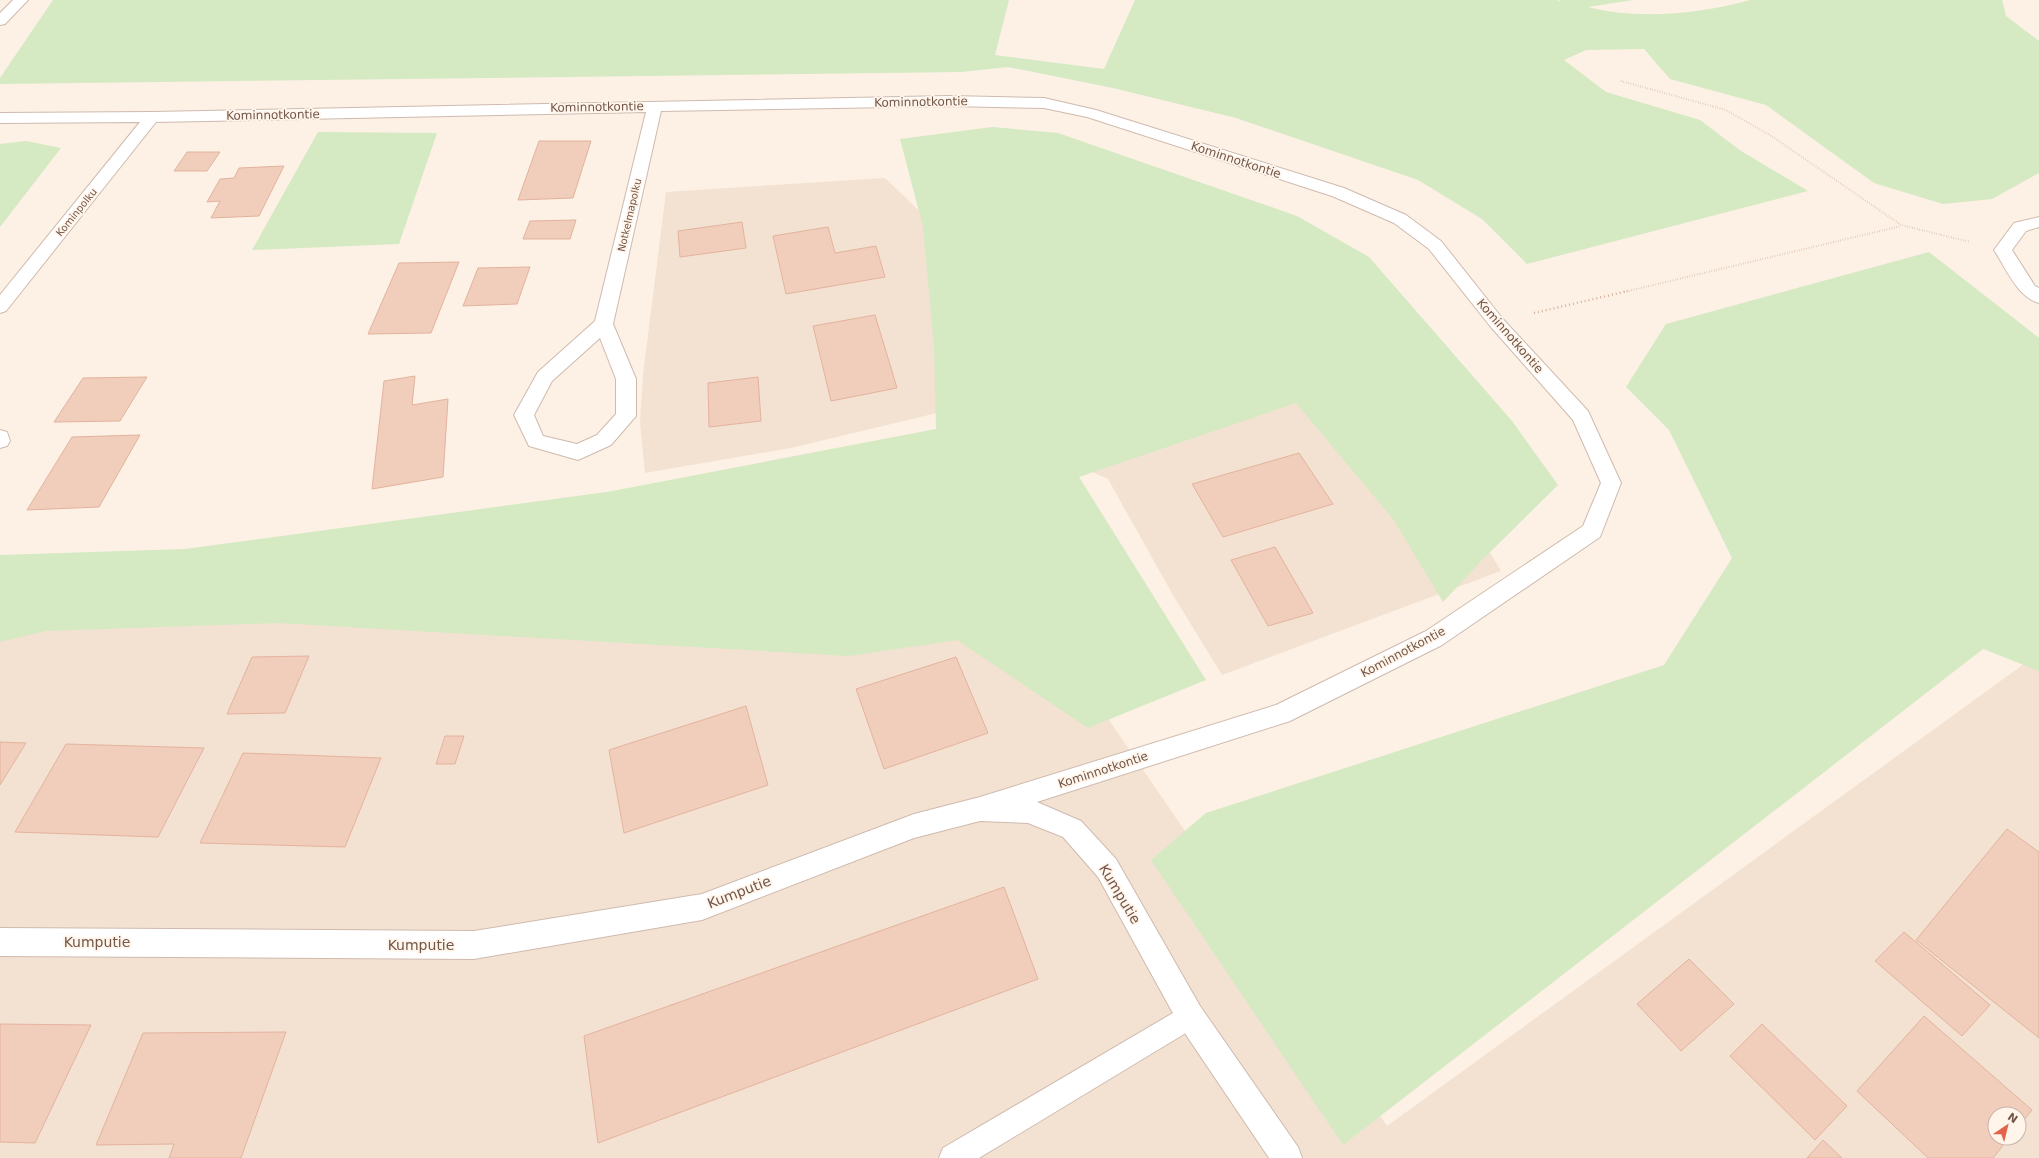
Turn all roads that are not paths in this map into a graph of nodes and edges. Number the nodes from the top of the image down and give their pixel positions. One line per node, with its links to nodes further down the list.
1 (21, 0): 2 (street)
2 (0, 21)
3 (654, 106): 4 (street, Kominnotkontie); 9 (street, Notkelmapolku); 12 (street, Kominnotkontie)
4 (152, 117): 5 (street, Kominnotkontie); 8 (street, Kominpolku)
5 (0, 118)
6 (2039, 222): 7 (street)
7 (2039, 297)
8 (0, 307)
9 (604, 324): 9 (street)
10 (0, 437): 11 (street)
11 (0, 442)
12 (980, 809): 13 (street, Kumputie); 14 (street, Kumputie)
13 (0, 942)
14 (1190, 1016): 15 (lane); 16 (street, Kumputie)
15 (953, 1158)
16 (1287, 1158)

